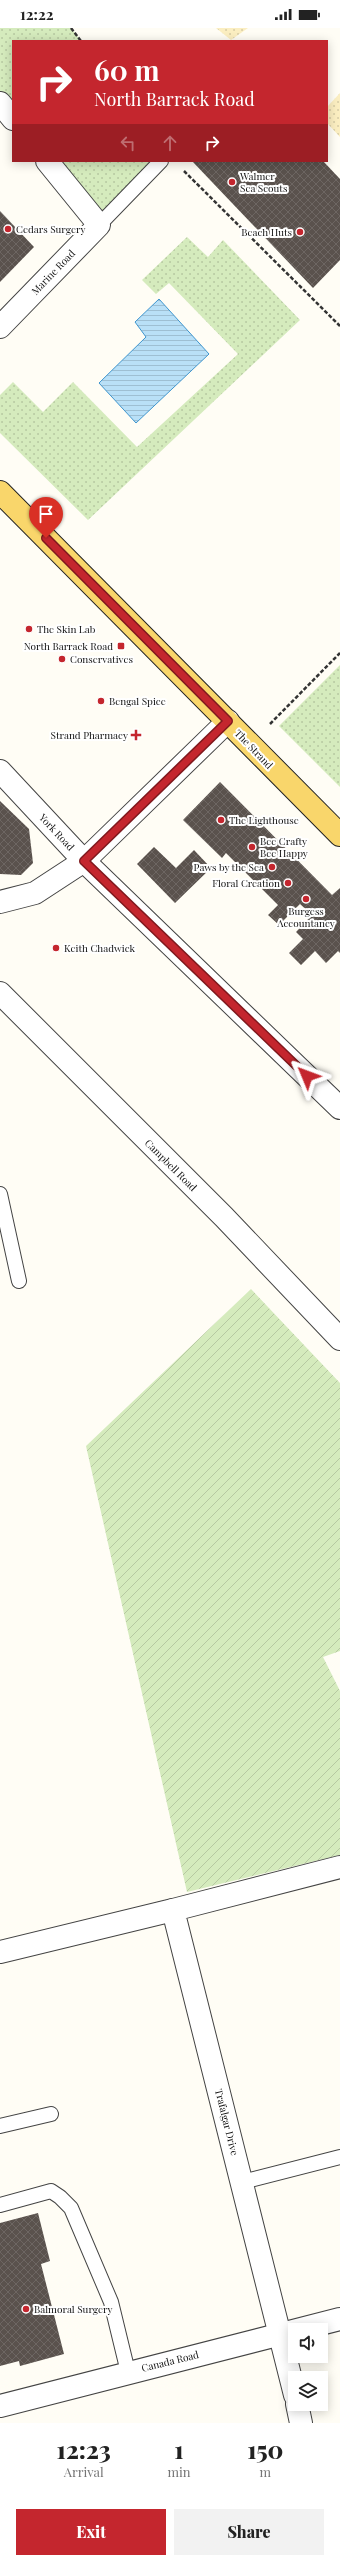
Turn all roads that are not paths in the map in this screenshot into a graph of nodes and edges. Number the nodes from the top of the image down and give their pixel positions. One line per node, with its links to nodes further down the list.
1 (0, 103): 2 (street)
2 (12, 118)
3 (48, 162): 5 (street)
4 (160, 162): 5 (lane)
5 (99, 225): 6 (street, Marine Road)
6 (0, 327)
7 (0, 492): 8 (main road, The Strand)
8 (228, 721): 10 (main road, The Strand); 11 (street)
9 (0, 771): 11 (street, York Road)
10 (340, 835)
11 (84, 861): 12 (street); 14 (street, York Road)
12 (0, 902)
13 (0, 993): 17 (street, Campbell Road)
14 (340, 1108)
15 (0, 1194): 16 (lane)
16 (19, 1281)
17 (340, 1339)
18 (340, 1867): 19 (street)
19 (173, 1910): 20 (street); 24 (street, Trafalgar Drive)
20 (0, 1952)
21 (51, 2114): 22 (lane)
22 (0, 2126)
23 (340, 2157): 24 (lane)
24 (242, 2182): 27 (street, Trafalgar Drive)
25 (0, 2205): 29 (lane)
26 (340, 2318): 27 (street, Canada Road)
27 (281, 2333): 28 (street, Trafalgar Drive); 29 (street, Canada Road)
28 (290, 2371)
29 (128, 2372): 30 (street, Canada Road)
30 (0, 2406)
31 (298, 2411): 32 (street)
32 (301, 2423)

